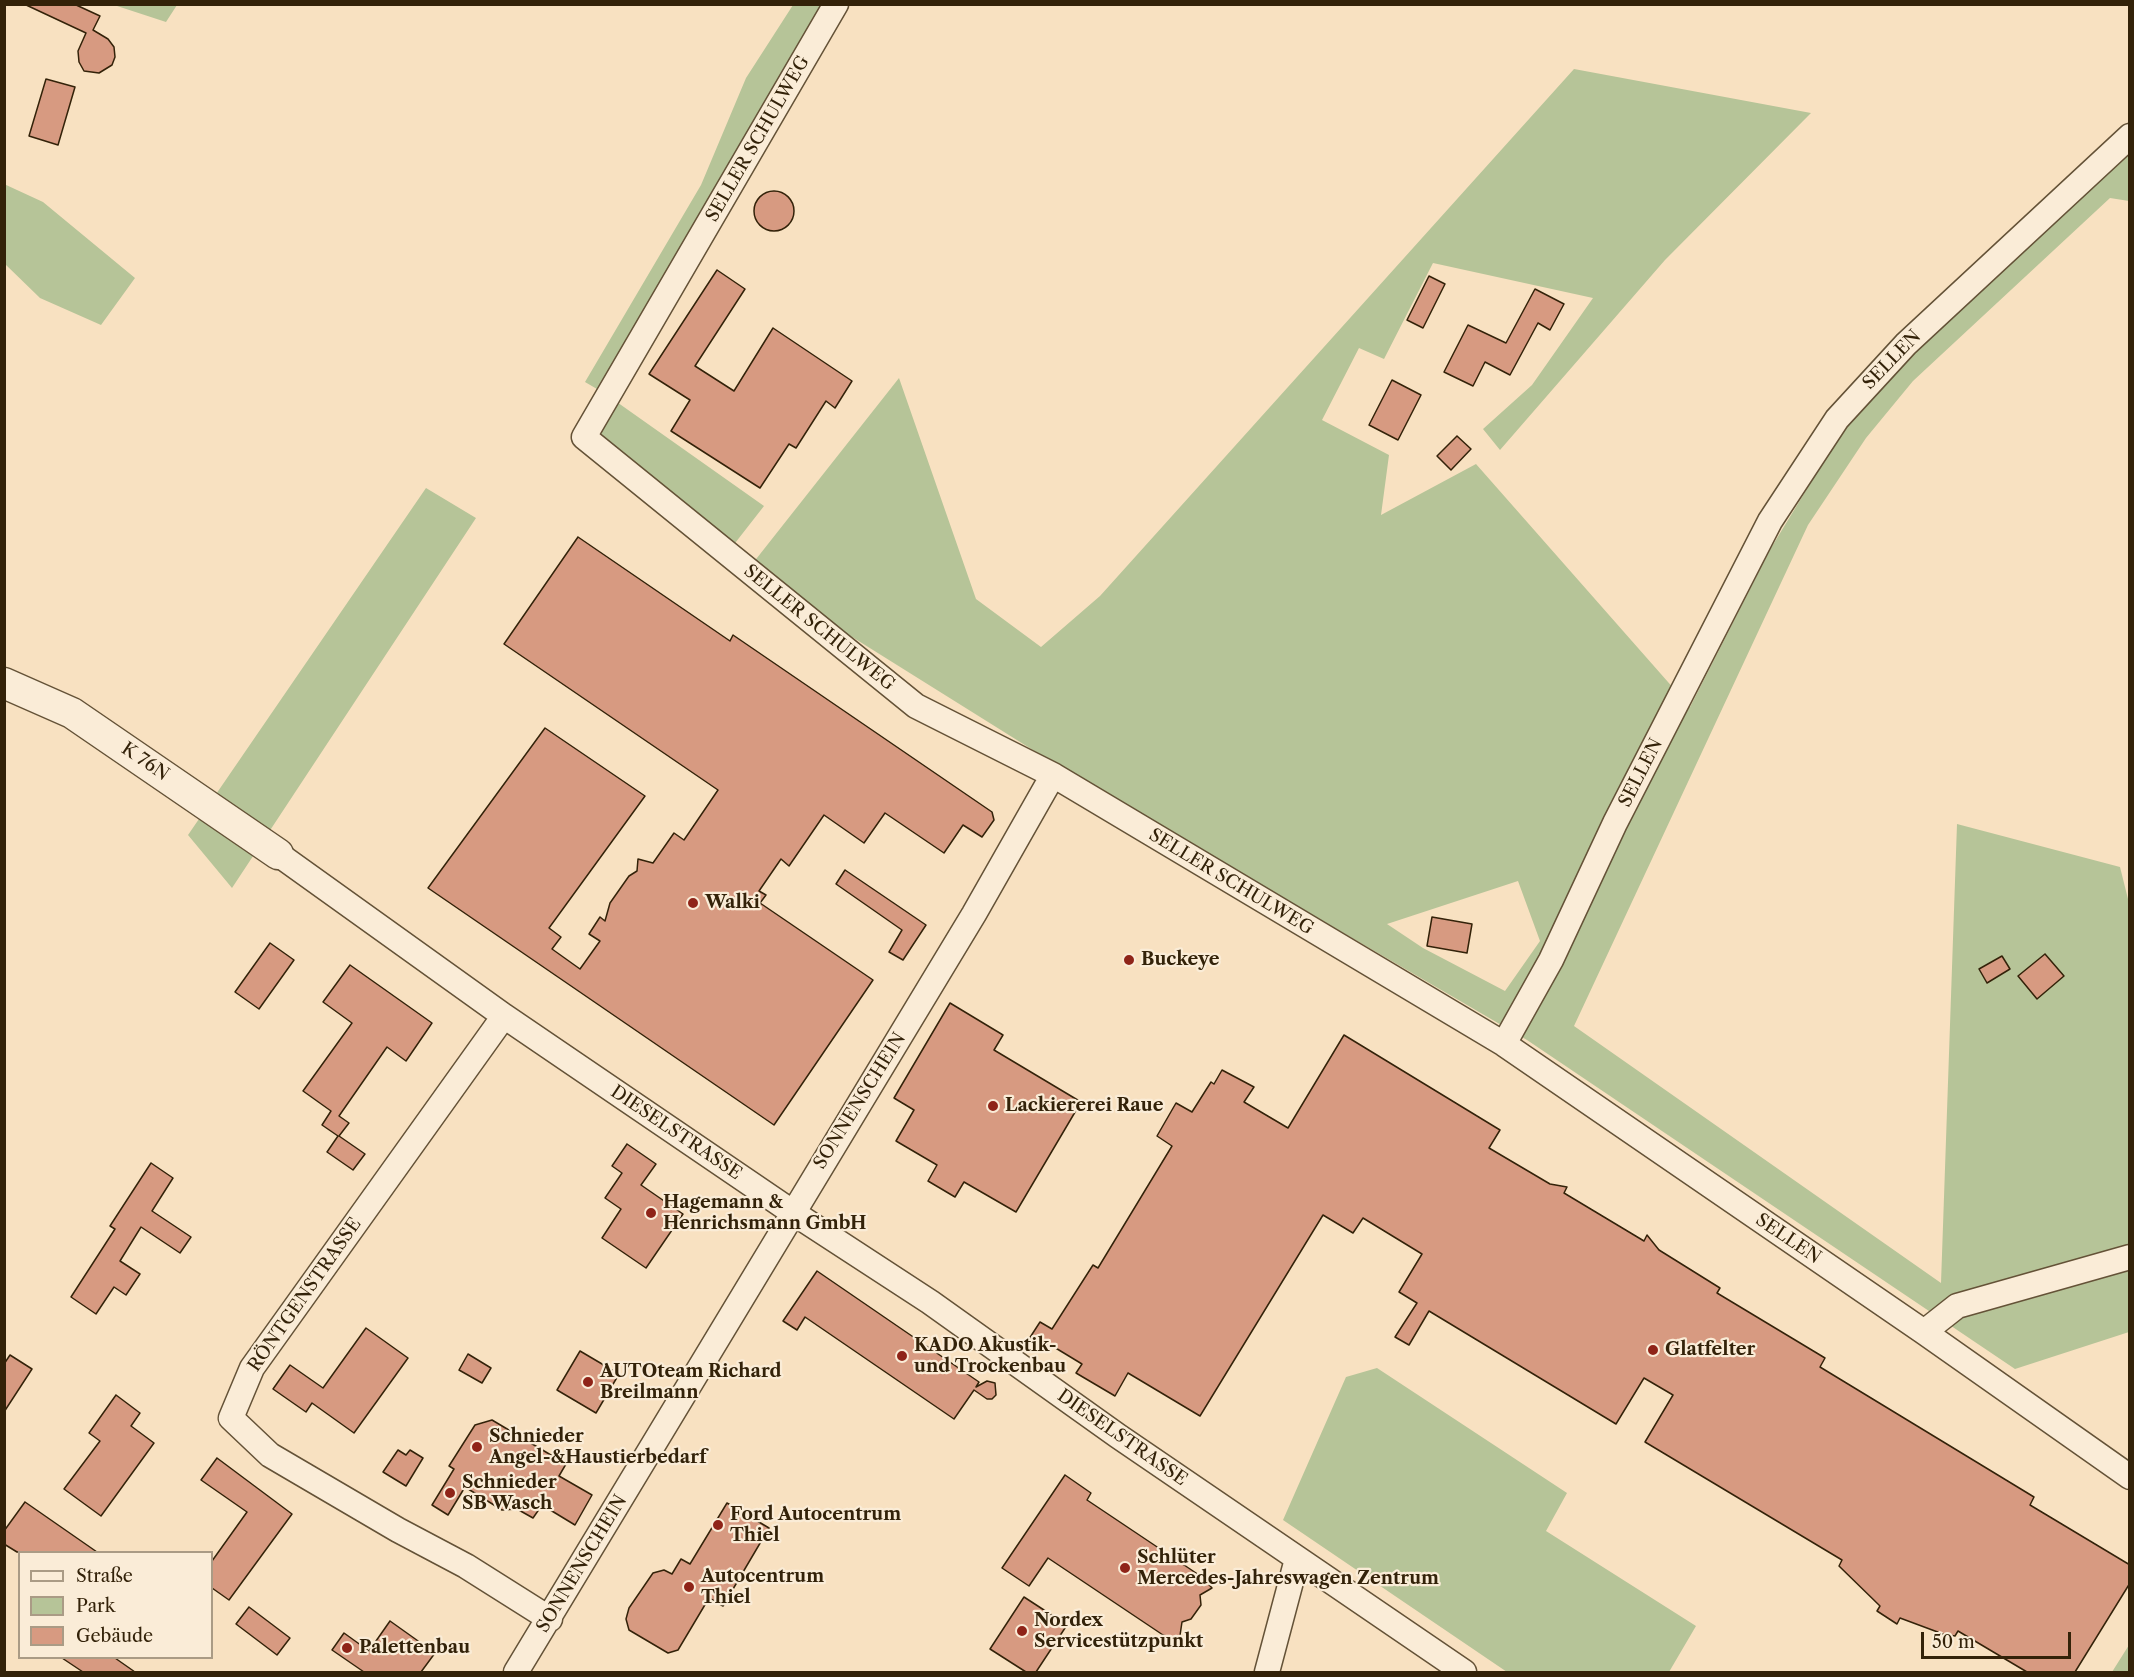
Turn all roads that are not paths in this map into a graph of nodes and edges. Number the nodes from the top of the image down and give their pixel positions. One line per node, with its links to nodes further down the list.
1 (836, 4): 4 (street, SELLER SCHULWEG)
2 (2130, 136): 7 (street, SELLEN)
3 (4, 682): 5 (street, K 76N / K 76n)
4 (1053, 776): 7 (street, SELLER SCHULWEG); 8 (street, SONNENSCHEIN)
5 (278, 854): 6 (street, DIESELSTRASSE)
6 (504, 1016): 8 (street, DIESELSTRASSE); 13 (street, RÖNTGENSTRASSE)
7 (1504, 1044): 10 (street, SELLEN)
8 (792, 1212): 12 (street, DIESELSTRASSE); 13 (street, SONNENSCHEIN)
9 (2130, 1257): 10 (street)
10 (1924, 1332): 11 (street, SELLEN)
11 (2130, 1477)
12 (1297, 1559): 15 (street); 16 (street, DIESELSTRASSE)
13 (550, 1619): 14 (street, SONNENSCHEIN)
14 (516, 1672)
15 (1267, 1672)
16 (1464, 1672)

